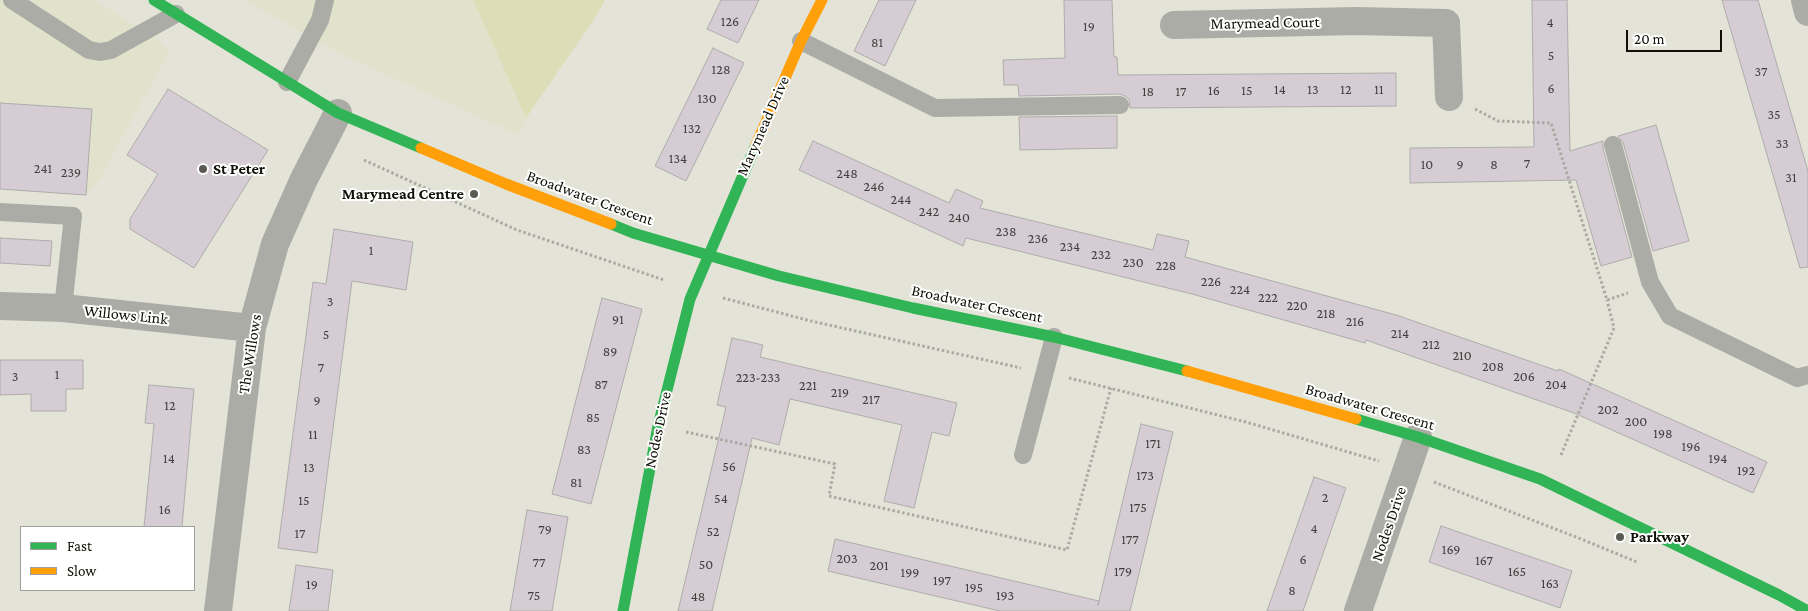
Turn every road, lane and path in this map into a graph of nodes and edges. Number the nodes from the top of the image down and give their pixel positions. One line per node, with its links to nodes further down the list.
1 (12, 0): 8 (lane)
2 (154, 0): 8 (street, Broadwater Crescent)
3 (325, 0): 11 (lane)
4 (822, 0): 10 (street, Marymead Drive)
5 (1804, 0): 7 (street)
6 (1356, 10): 9 (street, Marymead Court); 12 (street, Marymead Court)
7 (1808, 12)
8 (176, 14): 11 (street, Broadwater Crescent)
9 (1174, 25)
10 (801, 41): 13 (lane); 17 (street, Marymead Drive)
11 (287, 82): 14 (street, Broadwater Crescent)
12 (1448, 97): 19 (path)
13 (1120, 105)
14 (338, 113): 17 (street, Broadwater Crescent); 22 (street, The Willows)
15 (1614, 146): 18 (lane)
16 (0, 212): 21 (lane)
17 (708, 254): 23 (street, Broadwater Crescent); 26 (street, Nodes Drive)
18 (1652, 286): 19 (path); 24 (lane)
19 (1607, 300): 29 (path)
20 (0, 306): 21 (street, Willows Link)
21 (63, 308): 22 (street, Willows Link)
22 (252, 328): 31 (street, The Willows)
23 (1054, 337): 27 (street, Broadwater Crescent); 28 (lane)
24 (1808, 376)
25 (1111, 388): 26 (path)
26 (658, 426): 32 (street, Nodes Drive)
27 (1418, 437): 29 (street, Broadwater Crescent); 33 (street, Nodes Drive)
28 (1023, 455)
29 (1550, 483): 30 (street, Broadwater Crescent)
30 (1776, 603): 34 (street, Broadwater Crescent)
31 (218, 611)
32 (623, 611)
33 (1358, 611)
34 (1808, 611)

